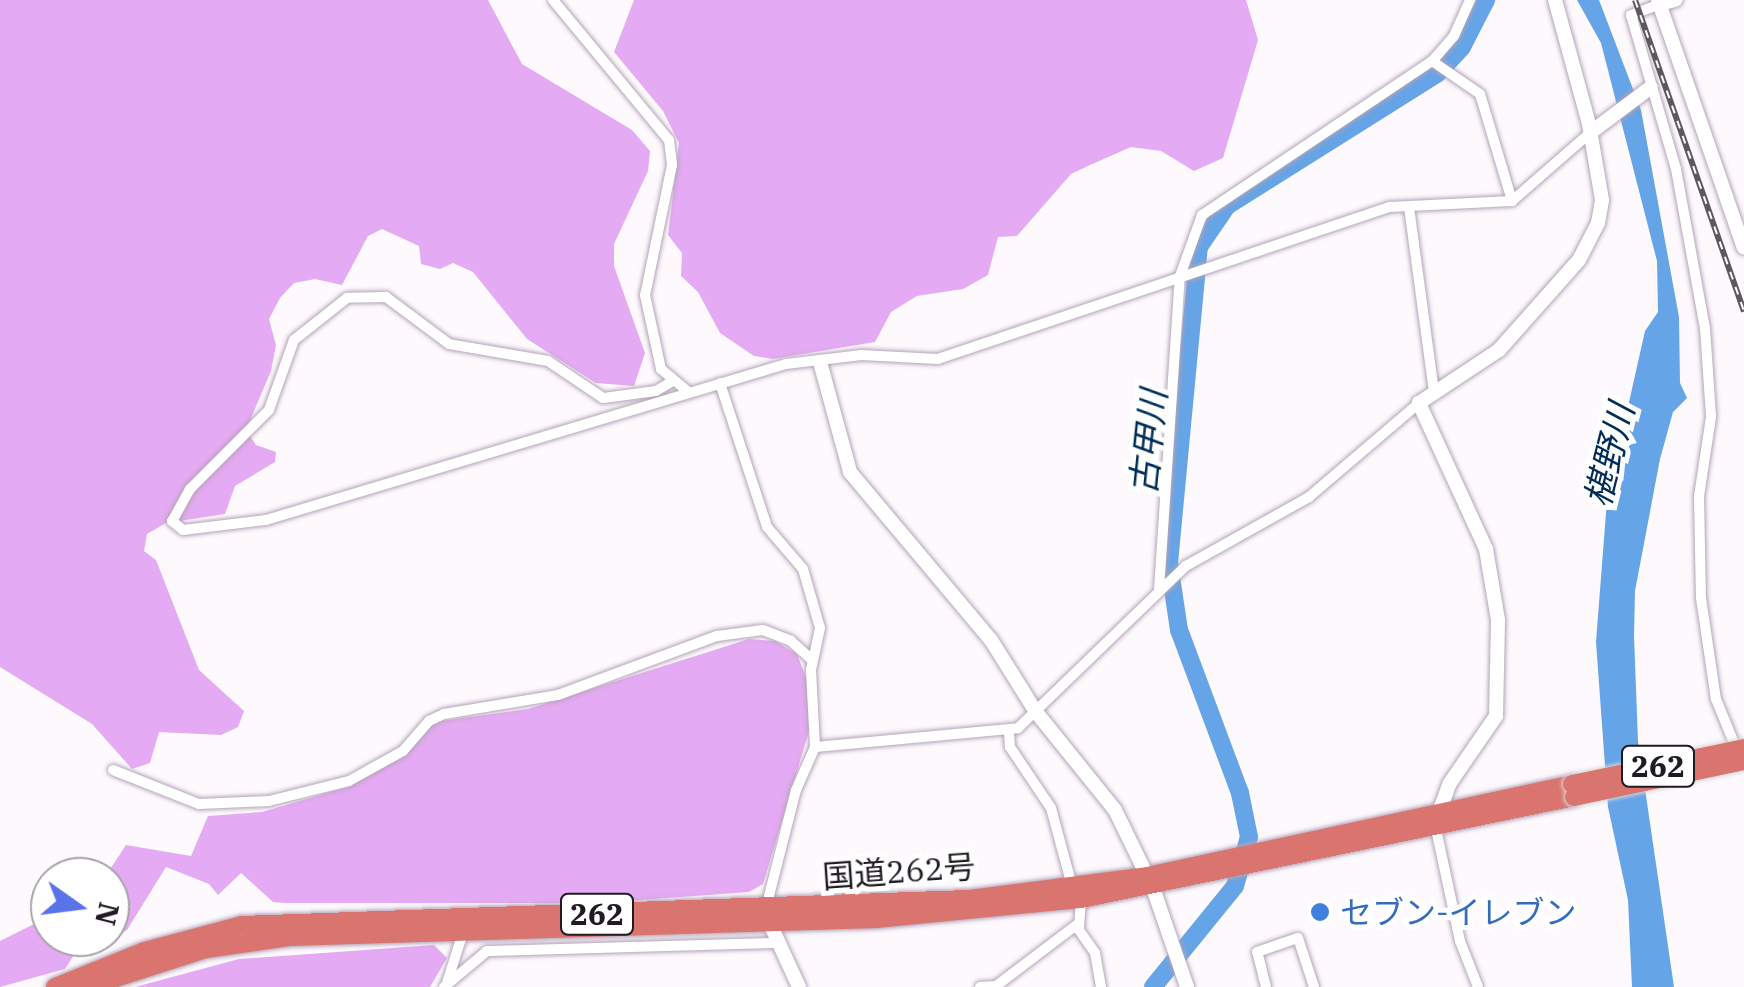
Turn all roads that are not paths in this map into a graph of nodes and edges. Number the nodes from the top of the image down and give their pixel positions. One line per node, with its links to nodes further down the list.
1 (553, 0): 15 (street)
2 (1470, 0): 7 (street)
3 (1556, 0): 9 (main road)
4 (1626, 0): 6 (street)
5 (1665, 1): 6 (street); 12 (main road)
6 (1631, 15): 8 (street)
7 (1434, 62): 10 (street); 13 (street)
8 (1648, 89): 9 (main road); 26 (street)
9 (1592, 131): 10 (street); 18 (main road)
10 (1512, 202): 11 (street)
11 (1409, 206): 13 (street); 18 (street)
12 (1744, 248)
13 (1181, 276): 14 (street); 20 (street)
14 (820, 362): 16 (street); 22 (main road)
15 (670, 382): 17 (street); 17 (street)
16 (720, 383): 17 (street); 21 (street)
17 (687, 391)
18 (1434, 391): 19 (main road)
19 (1418, 403): 20 (street); 29 (main road)
20 (1161, 589): 22 (street)
21 (812, 660): 24 (street); 27 (street)
22 (1036, 712): 23 (street); 30 (main road)
23 (1009, 733): 24 (street); 31 (street)
24 (814, 746): 32 (street)
25 (1744, 748): 28 (highway, 国道262号 / 262, bridge)
26 (1744, 764): 28 (highway, 国道262号 / 262, bridge)
27 (113, 770)
28 (1573, 791): 29 (highway, 国道262号 / 262)
29 (1437, 821): 30 (highway, 国道262号 / 262); 45 (street)
30 (1151, 882): 31 (highway, 国道262号 / 262); 36 (main road)
31 (1077, 893): 33 (street); 34 (highway, 国道262号 / 262)
32 (769, 896)
33 (1079, 922): 41 (street); 42 (street)
34 (465, 925): 37 (street); 38 (highway, 国道262号 / 262); 39 (highway, 国道262号 / 262)
35 (774, 935): 37 (street); 40 (main road)
36 (1185, 981)
37 (446, 985)
38 (54, 987)
39 (88, 987)
40 (799, 987)
41 (980, 987)
42 (1101, 987)
43 (1266, 987): 44 (street)
44 (1314, 987)
45 (1478, 987)

